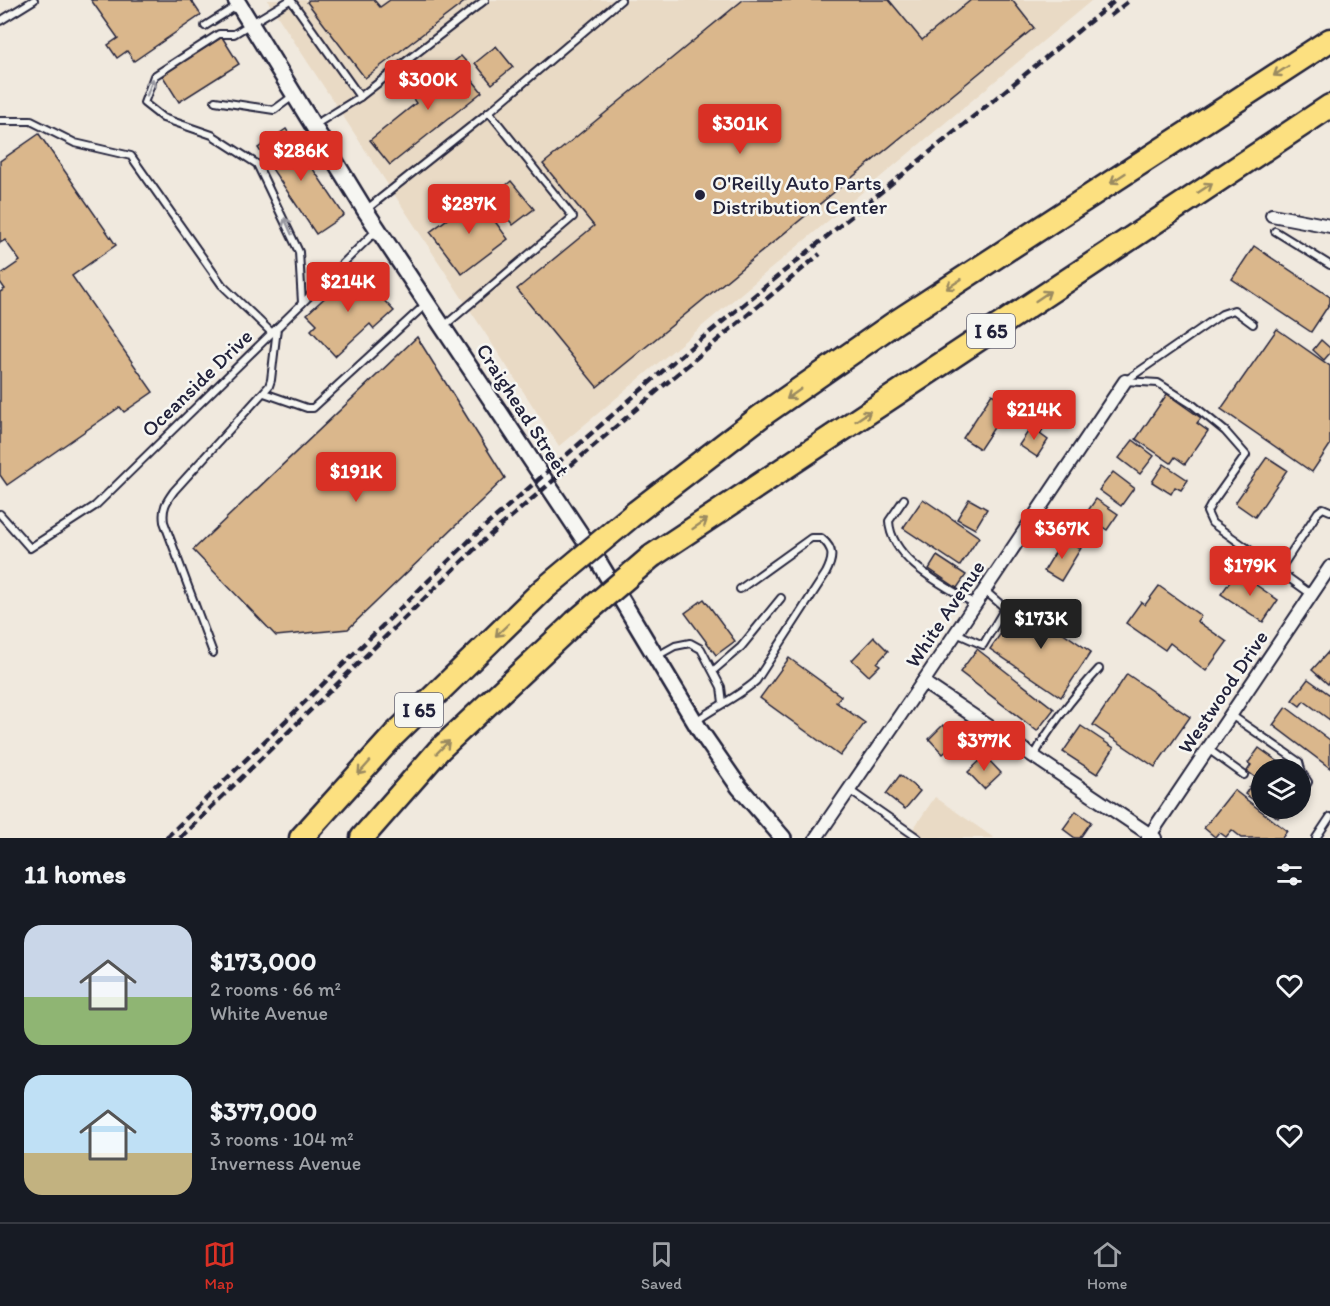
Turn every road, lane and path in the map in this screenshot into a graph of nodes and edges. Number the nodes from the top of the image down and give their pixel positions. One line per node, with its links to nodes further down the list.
1 (34, 0): 6 (lane)
2 (290, 0): 7 (lane); 11 (lane)
3 (485, 0): 11 (lane)
4 (621, 0): 14 (lane)
5 (237, 2): 7 (street, Craighead Street); 8 (lane)
6 (0, 21)
7 (252, 24): 10 (street, Craighead Street); 23 (lane, one-way to 7)
8 (205, 26)
9 (1330, 40): 56 (highway, I 65, one-way to 56, bridge)
10 (293, 95): 12 (lane); 16 (street, Craighead Street)
11 (360, 97): 16 (lane)
12 (214, 101)
13 (1330, 106): 57 (highway, I 65, one-way to 13, bridge)
14 (489, 112): 17 (lane); 26 (lane)
15 (0, 121): 27 (lane)
16 (313, 127): 17 (street, Craighead Street)
17 (365, 210): 20 (street, Craighead Street)
18 (1272, 215): 19 (street)
19 (1330, 226)
20 (378, 230): 23 (lane, Oceanside Drive); 24 (street, Craighead Street)
21 (1275, 231): 22 (lane)
22 (1330, 265)
23 (302, 303): 27 (lane, Oceanside Drive)
24 (427, 304): 26 (street, Craighead Street); 29 (lane)
25 (1253, 324): 28 (lane)
26 (443, 327): 42 (street, Craighead Street)
27 (274, 331): 29 (lane); 32 (lane, Oceanside Drive)
28 (1125, 381): 34 (lane); 36 (street, White Avenue)
29 (264, 393): 41 (lane)
30 (904, 499): 39 (lane)
31 (1330, 511): 34 (lane)
32 (0, 514)
33 (1330, 567): 37 (street, Westwood Drive)
34 (1279, 571): 37 (lane)
35 (740, 589): 46 (lane)
36 (984, 590): 39 (street, White Avenue); 40 (lane)
37 (1312, 594): 47 (street, Westwood Drive)
38 (781, 598): 44 (lane)
39 (975, 604): 40 (street, White Avenue)
40 (956, 633): 45 (street, White Avenue)
41 (213, 653)
42 (656, 657): 44 (lane); 48 (street, Craighead Street)
43 (1099, 669): 50 (lane)
44 (714, 670): 46 (lane)
45 (924, 682): 50 (street); 53 (street, White Avenue)
46 (723, 703): 48 (lane)
47 (1231, 715): 49 (street, Westwood Drive); 51 (lane)
48 (695, 722): 58 (street, Craighead Street)
49 (1208, 749): 52 (lane); 55 (street, Westwood Drive)
50 (1033, 756): 55 (street)
51 (1296, 759)
52 (1244, 775)
53 (849, 790): 59 (street, White Avenue); 60 (lane)
54 (1330, 817): 61 (lane)
55 (1151, 837)
56 (301, 838)
57 (362, 838)
58 (783, 838)
59 (816, 838)
60 (918, 838)
61 (1316, 838)

